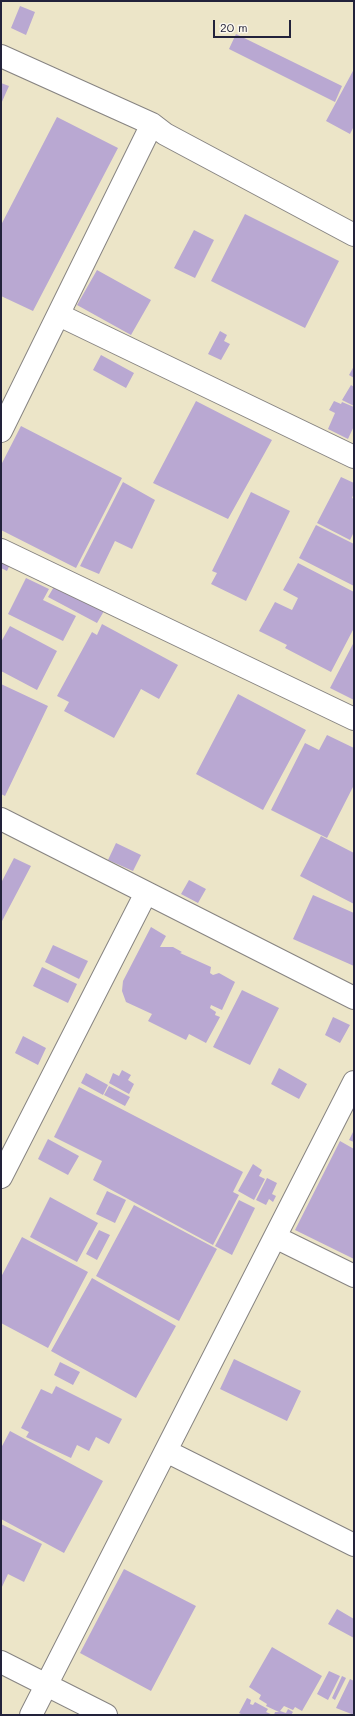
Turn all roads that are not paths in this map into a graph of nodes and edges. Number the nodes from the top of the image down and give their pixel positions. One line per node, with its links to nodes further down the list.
1 (1, 56): 2 (street)
2 (152, 124): 3 (street); 4 (street)
3 (354, 235)
4 (59, 315): 5 (street); 6 (street)
5 (1, 431)
6 (354, 457)
7 (1, 550): 8 (street)
8 (354, 719)
9 (1, 819): 10 (street)
10 (146, 893): 11 (street); 13 (street)
11 (354, 998)
12 (354, 1082): 14 (street)
13 (1, 1177)
14 (275, 1236): 15 (street); 16 (street)
15 (354, 1276)
16 (166, 1451): 17 (street); 19 (street)
17 (354, 1545)
18 (1, 1662): 19 (street)
19 (46, 1685): 20 (street); 21 (street)
20 (31, 1715)
21 (106, 1715)

